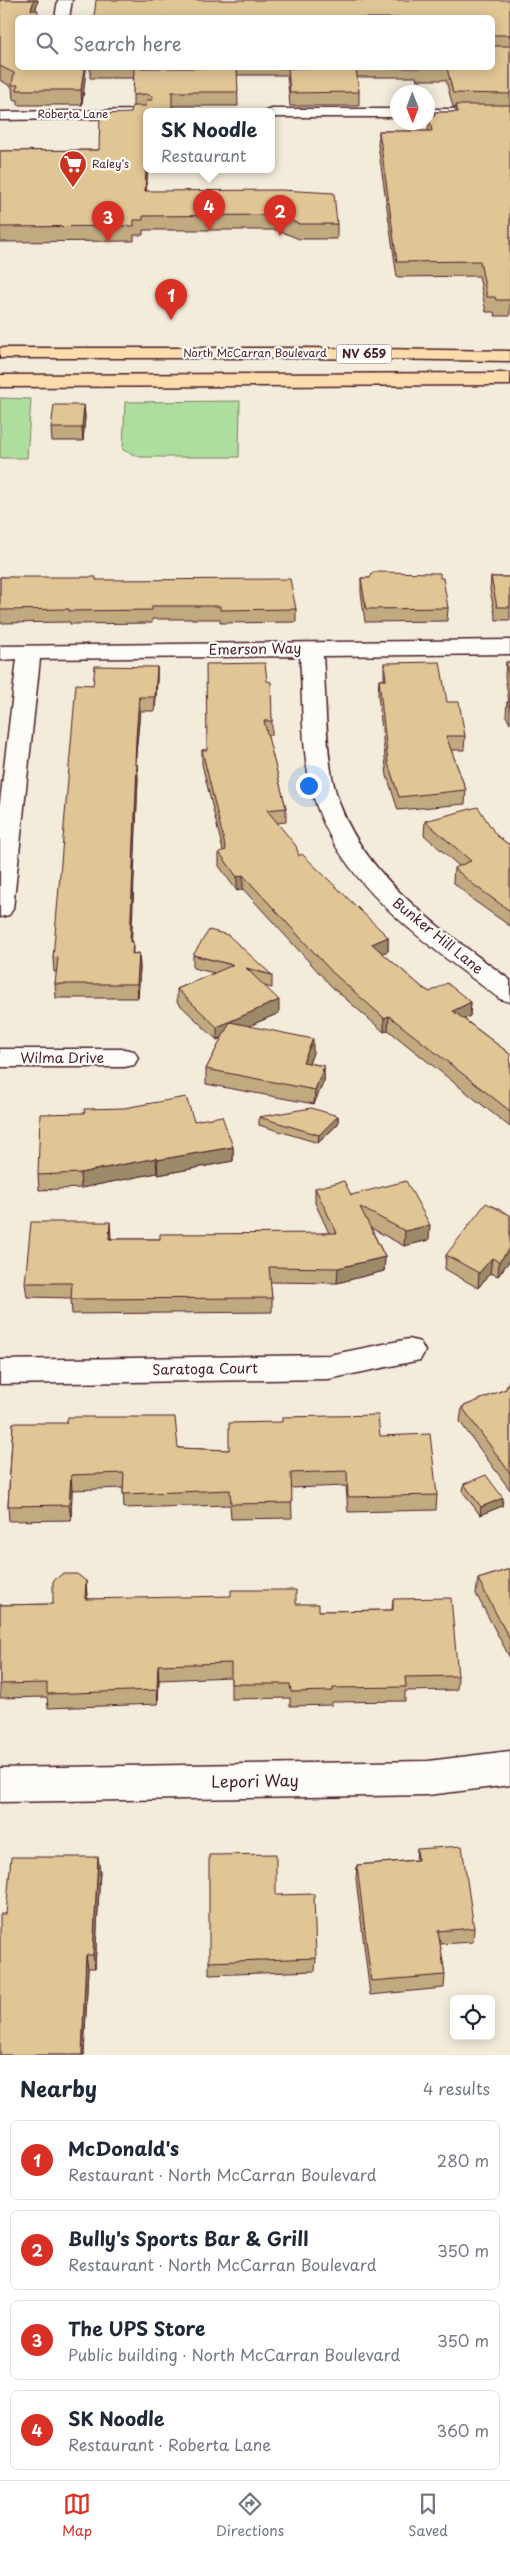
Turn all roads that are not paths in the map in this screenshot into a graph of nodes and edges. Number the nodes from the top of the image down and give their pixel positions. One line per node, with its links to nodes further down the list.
1 (65, 0): 2 (street)
2 (62, 15)
3 (390, 113): 7 (street)
4 (435, 113): 5 (street)
5 (510, 113)
6 (143, 114): 8 (street, Roberta Lane)
7 (275, 114)
8 (0, 116)
9 (0, 353): 10 (main road, North McCarran Boulevard / NV 659)
10 (510, 356)
11 (510, 368): 13 (main road)
12 (510, 379): 13 (main road, North McCarran Boulevard / NV 659)
13 (432, 380): 14 (main road, North McCarran Boulevard / NV 659)
14 (0, 381)
15 (510, 647): 16 (street, Emerson Way)
16 (311, 648): 18 (street, Emerson Way); 20 (street, Bunker Hill Lane)
17 (0, 653): 18 (street, Emerson Way)
18 (29, 654): 19 (street)
19 (0, 909)
20 (510, 993)
21 (0, 1058): 22 (street, Wilma Drive)
22 (124, 1058)
23 (409, 1351): 24 (street, Saratoga Court)
24 (0, 1372)
25 (510, 1768): 26 (street, Lepori Way)
26 (0, 1785)

